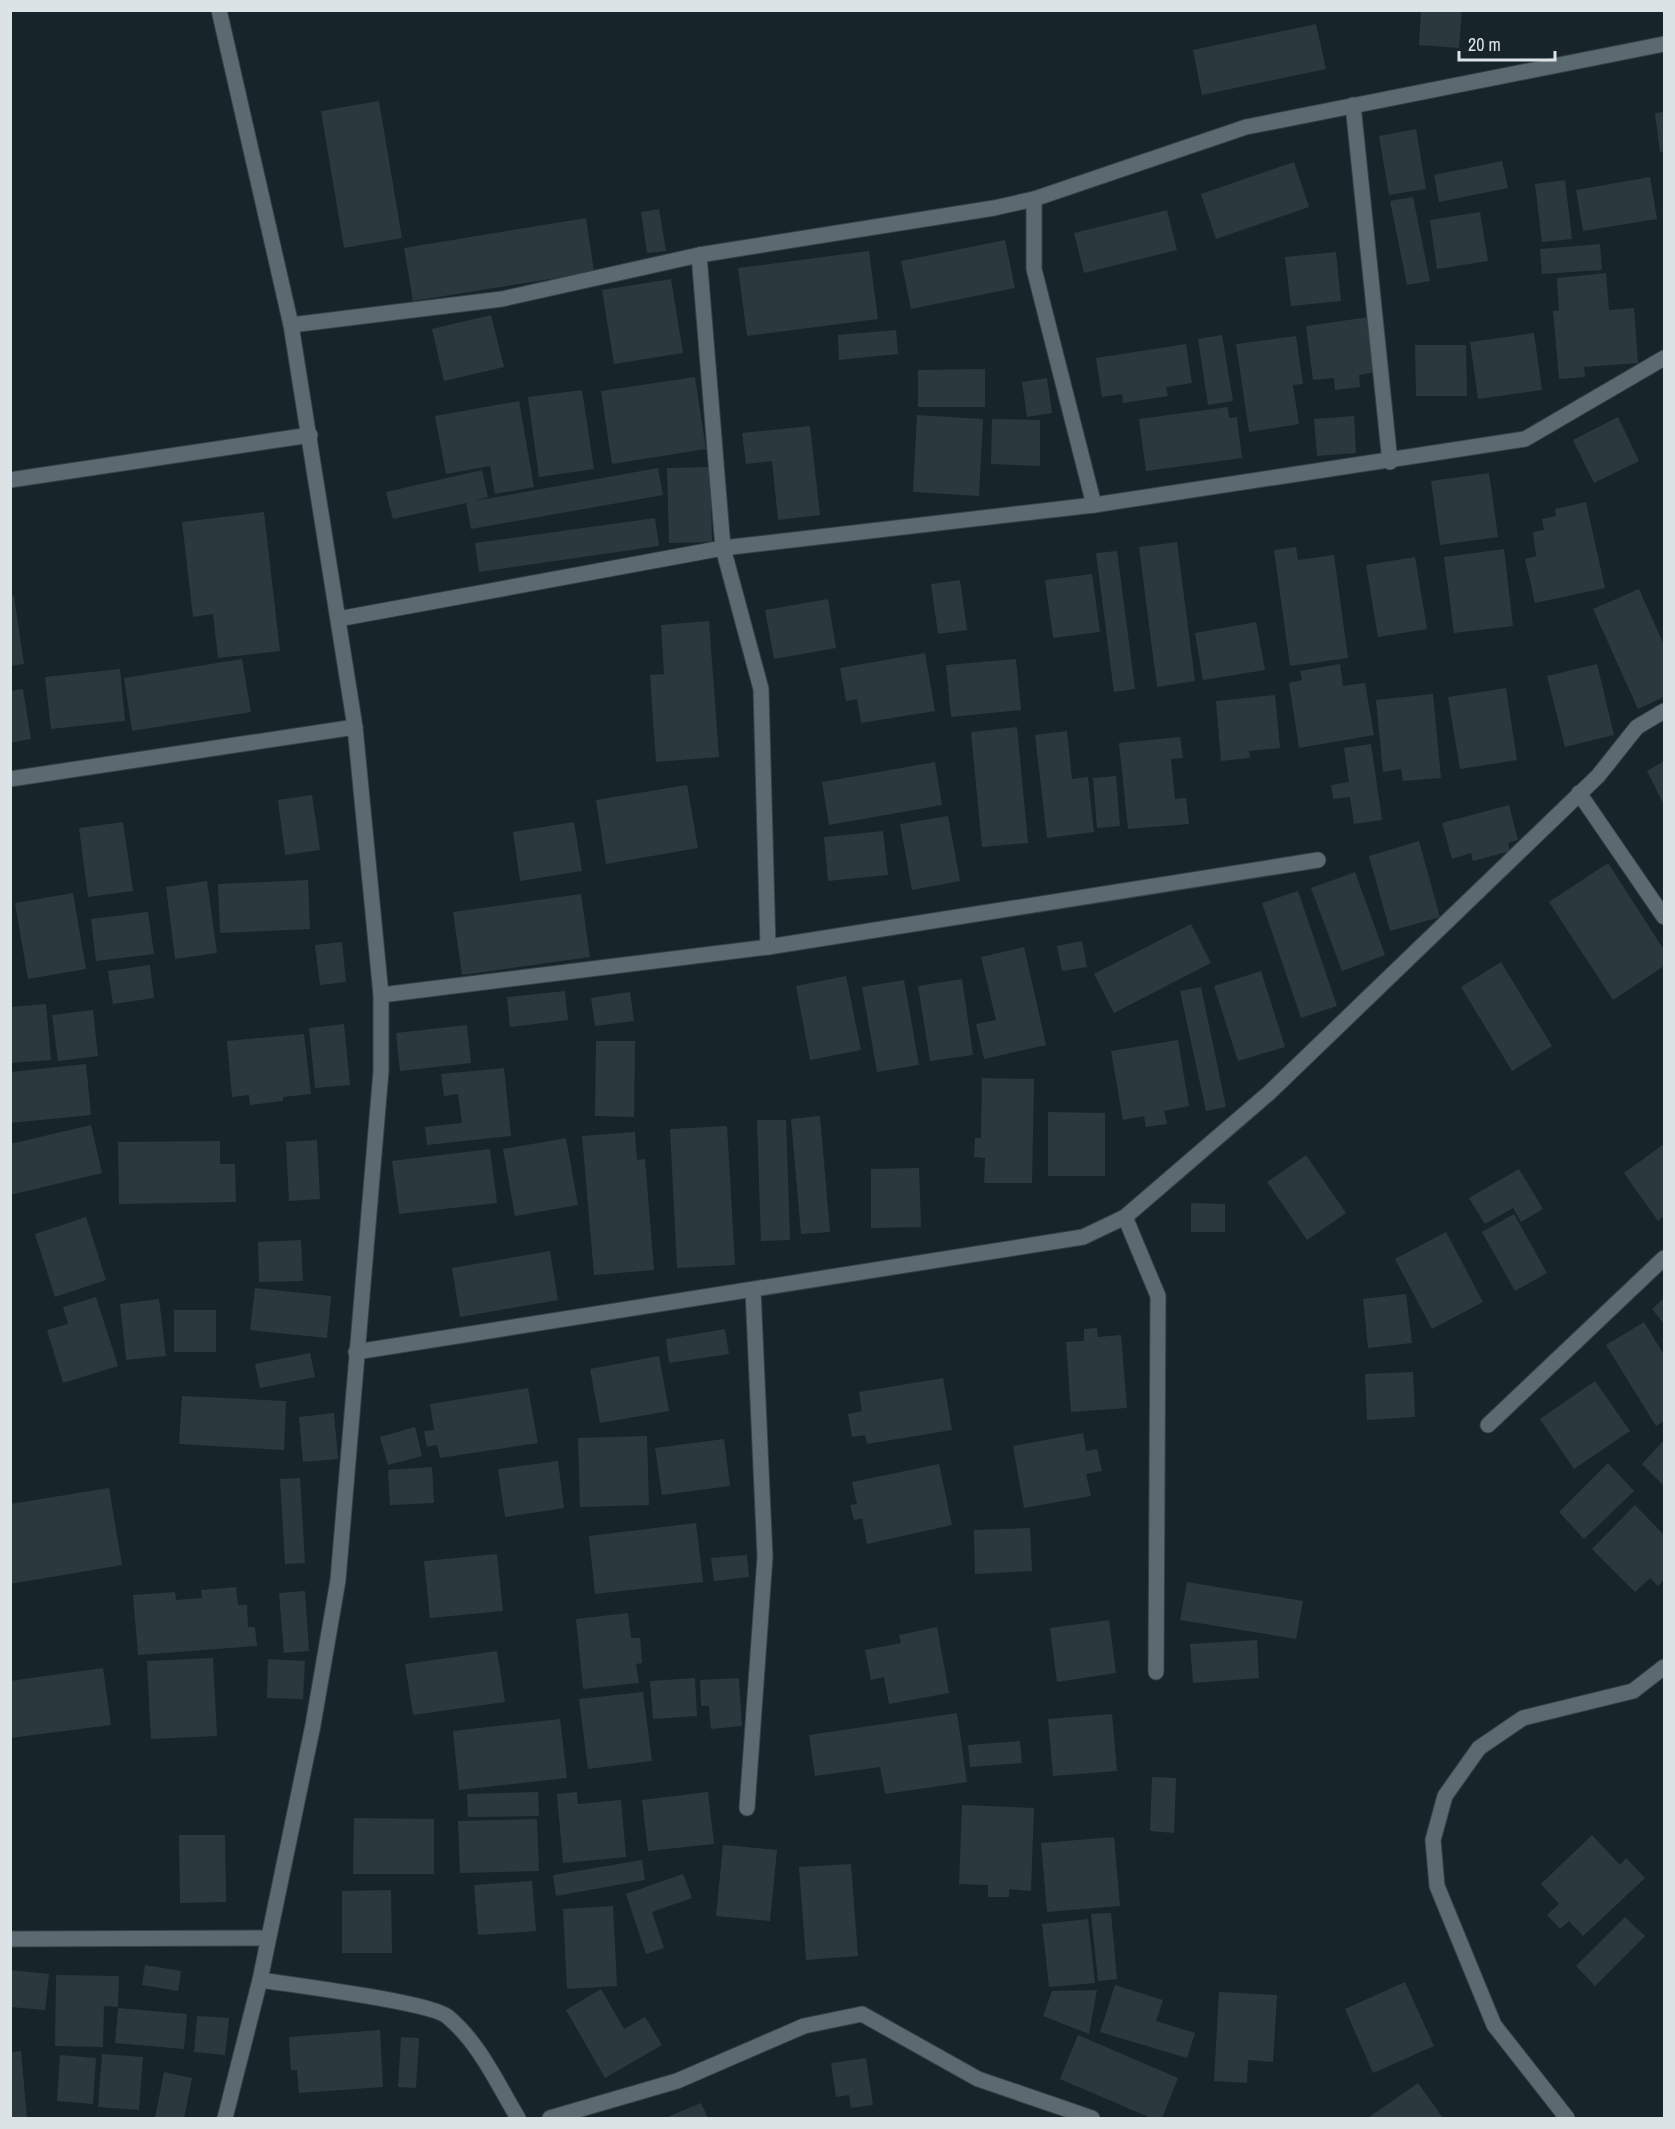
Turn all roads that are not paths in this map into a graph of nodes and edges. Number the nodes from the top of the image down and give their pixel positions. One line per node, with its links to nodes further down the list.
1 (219, 10): 6 (street)
2 (1665, 44): 3 (street)
3 (1353, 105): 4 (street); 9 (street)
4 (1034, 199): 5 (street); 11 (street)
5 (699, 255): 6 (street); 12 (street)
6 (291, 325): 8 (street)
7 (1665, 358): 9 (street)
8 (310, 435): 10 (street); 13 (street)
9 (1390, 462): 11 (street)
10 (10, 480)
11 (1094, 506): 12 (street)
12 (723, 549): 13 (street); 20 (street)
13 (338, 619): 15 (street)
14 (1665, 711): 17 (street)
15 (355, 727): 16 (street); 21 (street)
16 (10, 779)
17 (1579, 793): 19 (street); 22 (street)
18 (1318, 860): 20 (street)
19 (1665, 917)
20 (768, 947): 21 (street)
21 (381, 995): 25 (street)
22 (1125, 1217): 24 (street); 28 (street)
23 (1665, 1258): 26 (street)
24 (753, 1290): 25 (street); 29 (street)
25 (356, 1352): 30 (street)
26 (1488, 1425)
27 (1665, 1667): 37 (street)
28 (1156, 1672)
29 (747, 1808)
30 (267, 1938): 31 (street); 32 (street)
31 (10, 1939)
32 (260, 1980): 33 (street); 34 (street)
33 (225, 2118)
34 (518, 2118)
35 (550, 2118): 36 (street)
36 (1092, 2118)
37 (1567, 2118)

